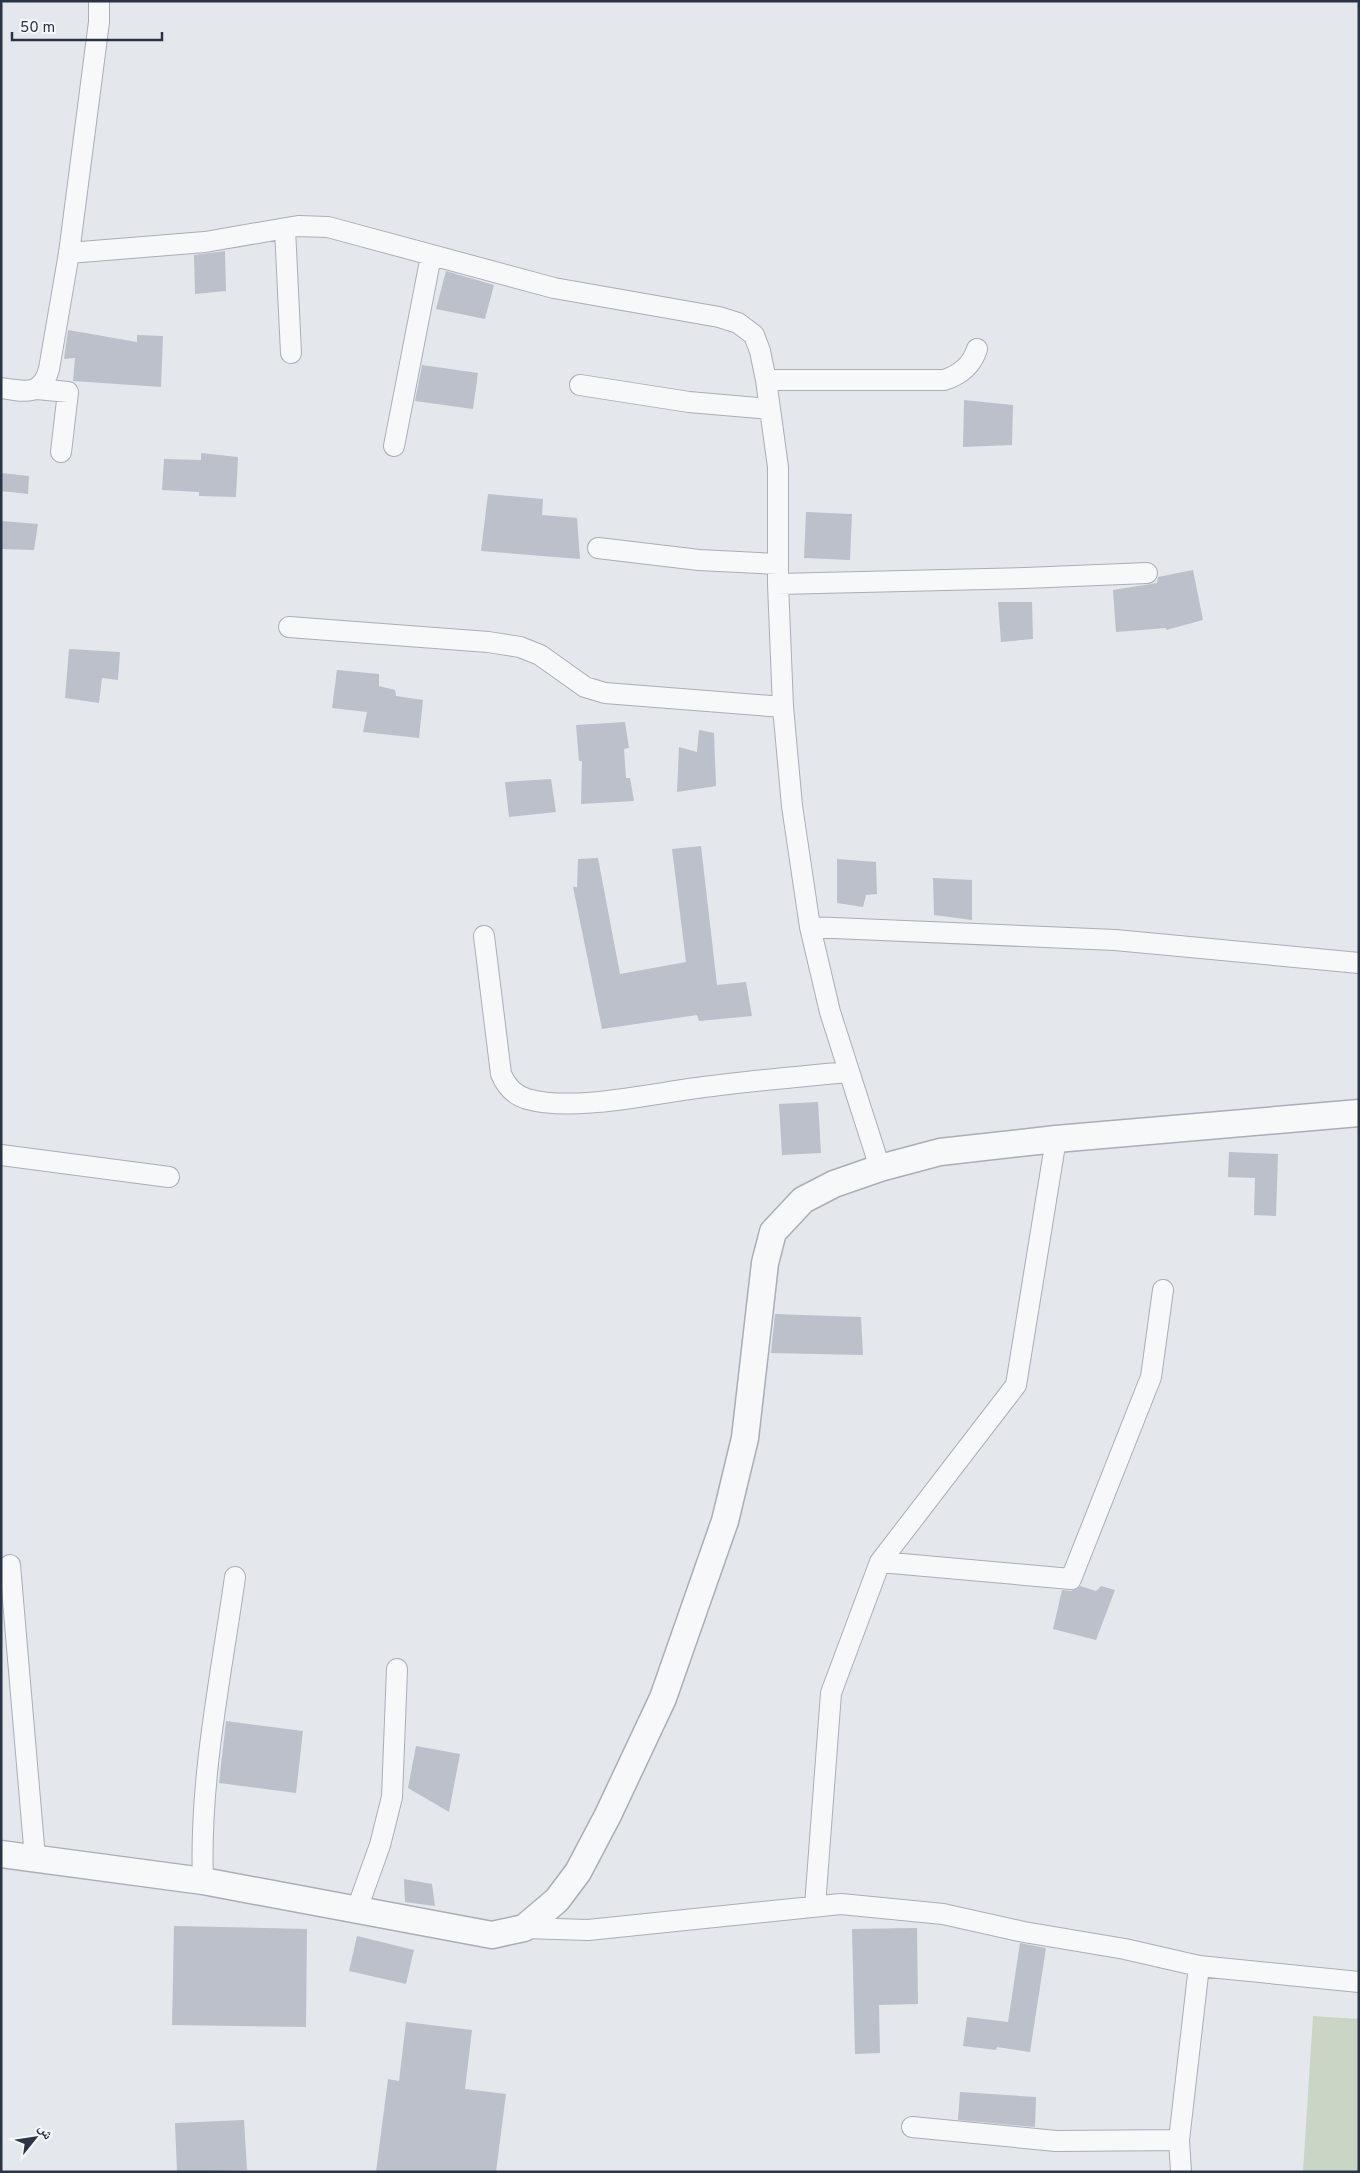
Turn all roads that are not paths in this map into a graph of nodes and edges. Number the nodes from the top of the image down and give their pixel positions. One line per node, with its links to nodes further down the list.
1 (100, 1): 3 (street)
2 (285, 229): 3 (street); 4 (street); 6 (street)
3 (69, 253): 10 (street)
4 (431, 256): 7 (street); 12 (street)
5 (977, 349): 7 (street)
6 (291, 352)
7 (766, 380): 11 (street)
8 (580, 385): 11 (street)
9 (1, 388): 10 (street)
10 (37, 389): 13 (street)
11 (769, 409): 15 (street)
12 (394, 446)
13 (62, 452)
14 (598, 548): 15 (street)
15 (778, 564): 17 (street)
16 (1147, 573): 17 (street)
17 (778, 584): 19 (street)
18 (289, 628): 19 (street)
19 (783, 707): 20 (street)
20 (810, 928): 22 (street); 23 (street)
21 (484, 936): 23 (street)
22 (1359, 963)
23 (848, 1072): 27 (street)
24 (1359, 1113): 25 (street)
25 (1056, 1139): 27 (street); 30 (street)
26 (1, 1155): 28 (street)
27 (880, 1168): 39 (street)
28 (169, 1177)
29 (1163, 1290): 30 (street)
30 (880, 1562): 37 (street)
31 (10, 1565): 35 (street)
32 (235, 1577): 36 (street)
33 (397, 1669): 38 (street)
34 (1, 1854): 35 (street)
35 (35, 1858): 36 (street)
36 (203, 1881): 38 (street)
37 (815, 1906): 39 (street); 40 (street)
38 (357, 1909): 39 (street)
39 (524, 1928)
40 (1199, 1966): 41 (street); 43 (street)
41 (1359, 1982)
42 (912, 2127): 43 (street)
43 (1179, 2140): 44 (street)
44 (1180, 2172)

